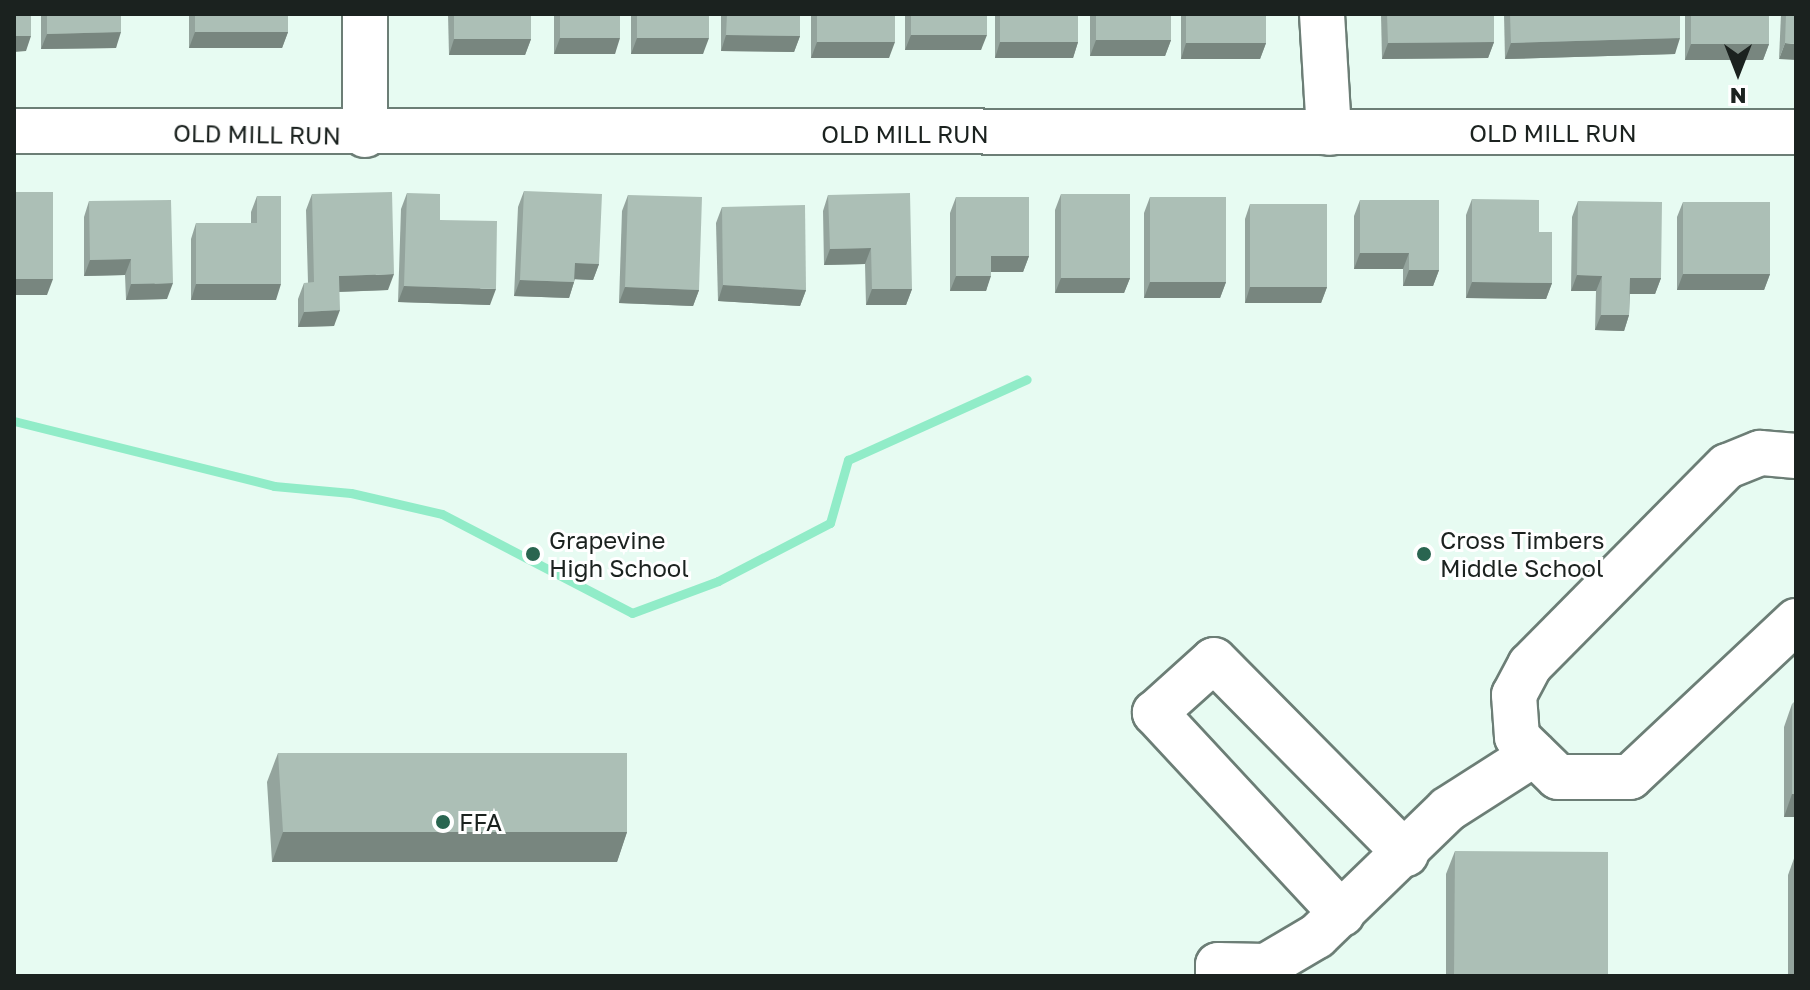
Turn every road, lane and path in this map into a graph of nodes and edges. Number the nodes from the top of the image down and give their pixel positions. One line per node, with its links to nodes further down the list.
1 (365, 14): 6 (street)
2 (1322, 14): 5 (street)
3 (14, 131): 6 (street, OLD MILL RUN)
4 (1796, 132): 5 (street, OLD MILL RUN)
5 (1329, 133): 6 (street, OLD MILL RUN)
6 (365, 135)
7 (1796, 456): 9 (street)
8 (1796, 621): 9 (street)
9 (1534, 754): 10 (street)
10 (1406, 854): 11 (street); 11 (street)
11 (1342, 914): 12 (street)
12 (1218, 976)

